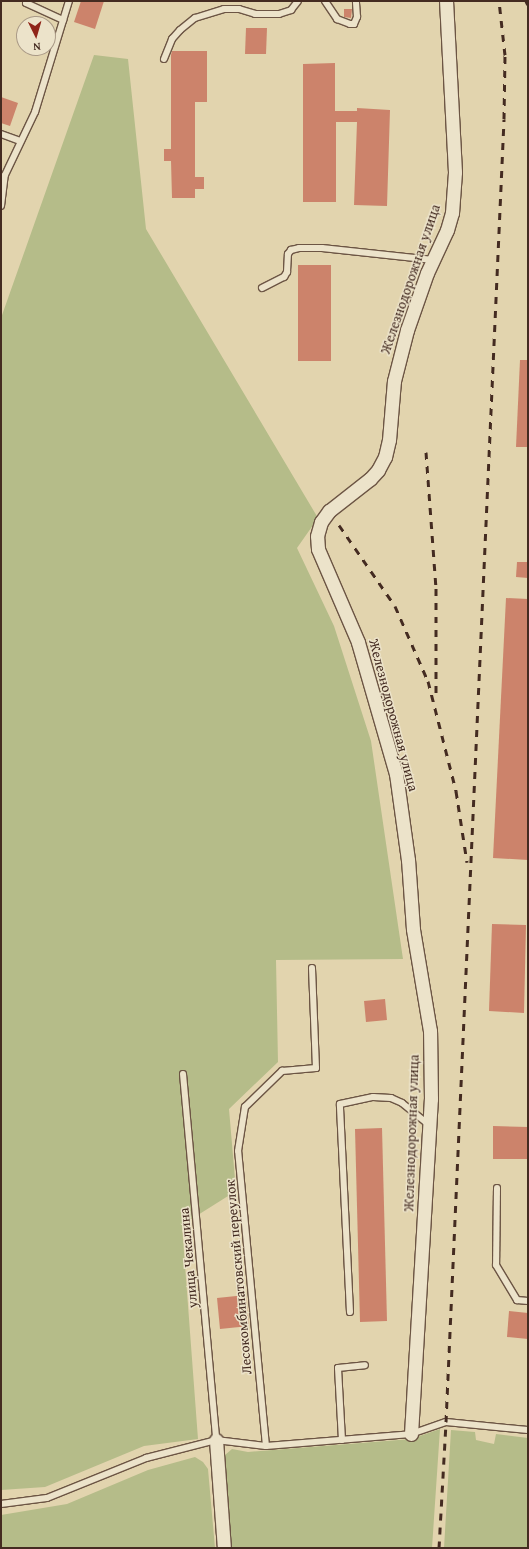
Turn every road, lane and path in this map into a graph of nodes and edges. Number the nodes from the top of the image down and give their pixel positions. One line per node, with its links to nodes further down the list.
1 (27, 1): 7 (lane)
2 (69, 1): 7 (lane)
3 (298, 1): 8 (lane)
4 (326, 1): 5 (lane)
5 (356, 1)
6 (446, 1): 12 (street, Железнодорожная улица)
7 (63, 20): 10 (lane)
8 (164, 59)
9 (1, 134): 10 (lane)
10 (20, 141): 11 (lane)
11 (1, 206)
12 (433, 260): 13 (lane); 16 (street, Железнодорожная улица)
13 (262, 288)
14 (312, 968): 25 (lane, Лесокомбинатовский переулок)
15 (183, 1074): 23 (lane, улица Чекалина)
16 (429, 1125): 19 (lane); 22 (street, Железнодорожная улица)
17 (497, 1188): 18 (lane)
18 (528, 1301)
19 (350, 1312)
20 (365, 1365): 24 (lane)
21 (528, 1430): 22 (lane)
22 (411, 1434): 24 (lane)
23 (216, 1440): 25 (lane); 26 (lane); 27 (street)
24 (342, 1440): 25 (lane)
25 (266, 1446)
26 (1, 1504)
27 (224, 1548)

